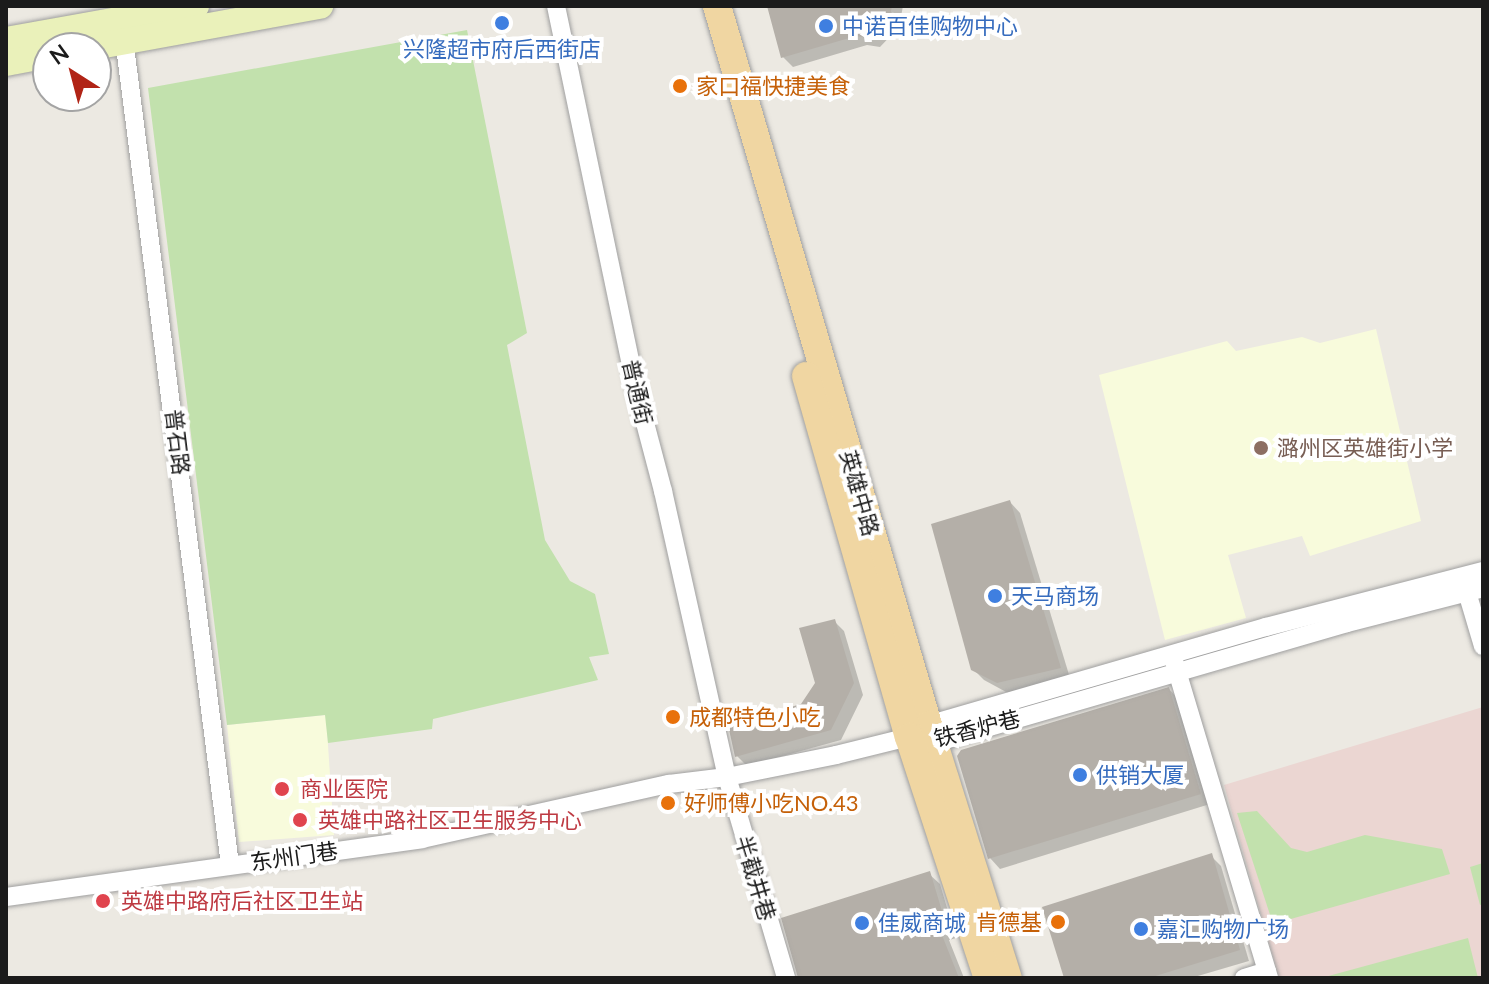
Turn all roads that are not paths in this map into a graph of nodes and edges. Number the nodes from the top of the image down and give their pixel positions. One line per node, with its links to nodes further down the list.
1 (196, 6): 6 (main road)
2 (320, 6): 6 (main road)
3 (556, 6): 16 (street, 普通街)
4 (700, 6): 15 (main road, 英雄中路)
5 (717, 6): 15 (main road, 英雄中路)
6 (123, 30): 7 (main road); 8 (main road); 17 (street, 普石路)
7 (112, 36)
8 (6, 40)
9 (32, 58): 10 (main road)
10 (6, 63)
11 (1483, 571): 12 (street, 铁香炉巷)
12 (1471, 585): 13 (street); 14 (street, 铁香炉巷)
13 (1483, 646)
14 (1174, 663): 15 (street, 铁香炉巷); 19 (street)
15 (924, 735): 16 (street, 东州门巷); 21 (main road, 英雄中路); 22 (main road, 英雄中路)
16 (727, 777): 17 (street, 东州门巷); 20 (street, 半截井巷)
17 (230, 865): 18 (street, 东州门巷)
18 (6, 897)
19 (1268, 974): 23 (street)
20 (786, 978)
21 (988, 978)
22 (1008, 978)
23 (1244, 978)

